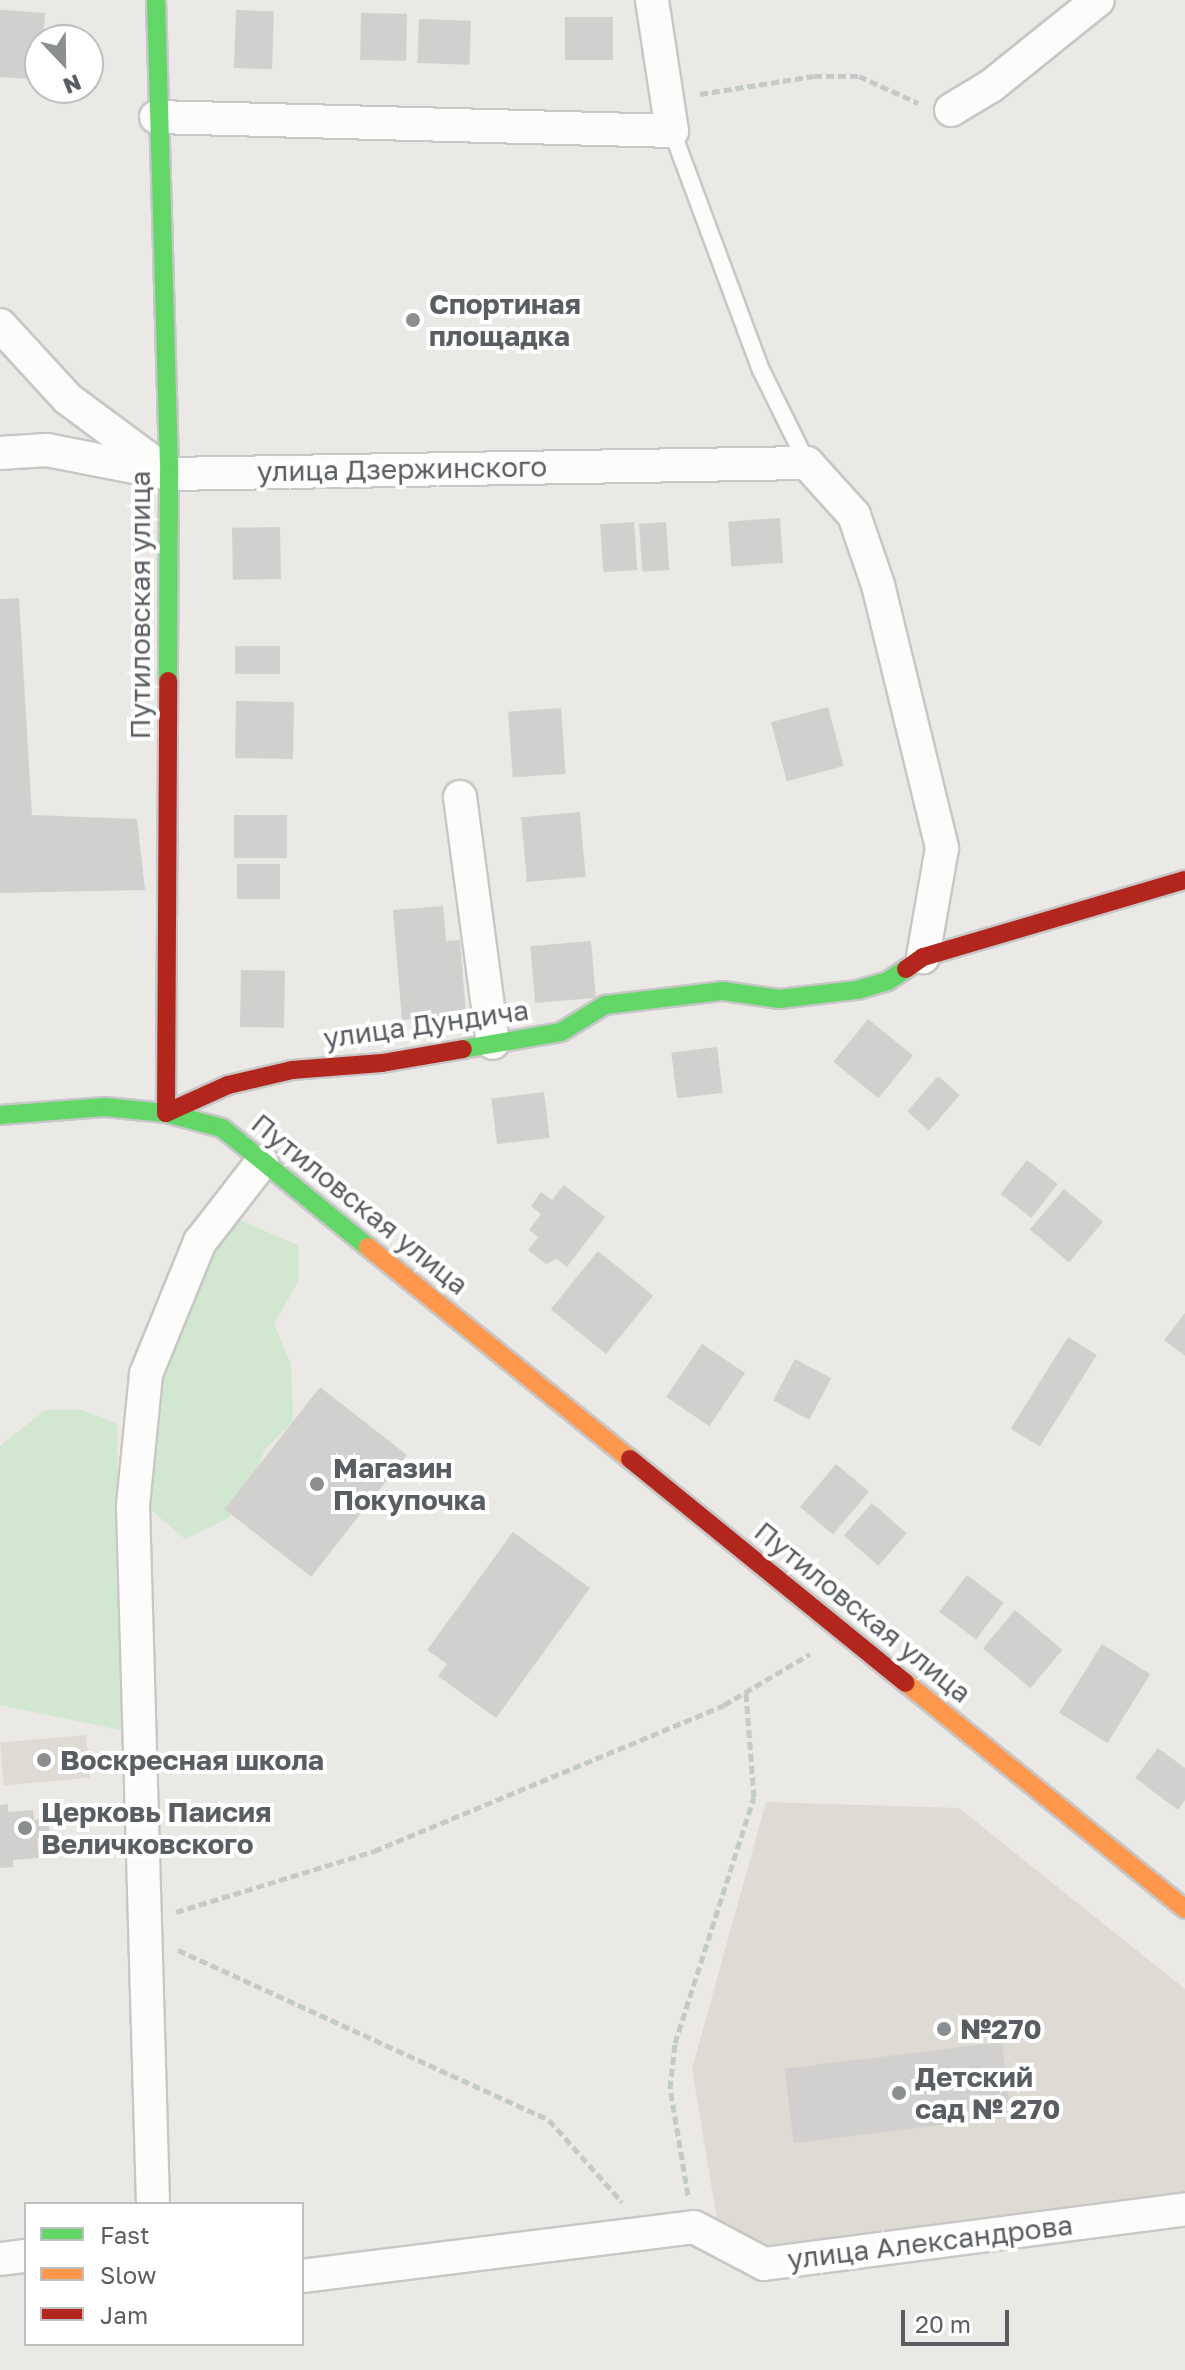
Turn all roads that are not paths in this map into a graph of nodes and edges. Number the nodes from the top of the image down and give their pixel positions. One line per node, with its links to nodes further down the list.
1 (156, 0): 6 (street, Путиловская улица)
2 (652, 0): 5 (street)
3 (1098, 0): 4 (street)
4 (951, 110)
5 (670, 115): 6 (street); 9 (lane)
6 (156, 117): 10 (street, Путиловская улица)
7 (0, 325): 10 (street)
8 (0, 453): 10 (street, улица Дзержинского)
9 (807, 463): 10 (street, улица Дзержинского); 13 (street)
10 (169, 474): 15 (street, Путиловская улица)
11 (460, 797): 14 (street)
12 (1185, 880): 13 (street, улица Дундича)
13 (923, 957): 14 (street, улица Дундича)
14 (493, 1043): 15 (street, улица Дундича)
15 (166, 1113): 16 (street, улица Дундича); 17 (street, Путиловская улица)
16 (0, 1115)
17 (262, 1162): 18 (street, Путиловская улица); 19 (street)
18 (1185, 1909)
19 (153, 2202)
20 (1185, 2209): 23 (street, улица Александрова)
21 (24, 2256): 22 (street)
22 (0, 2259)
23 (304, 2276)

